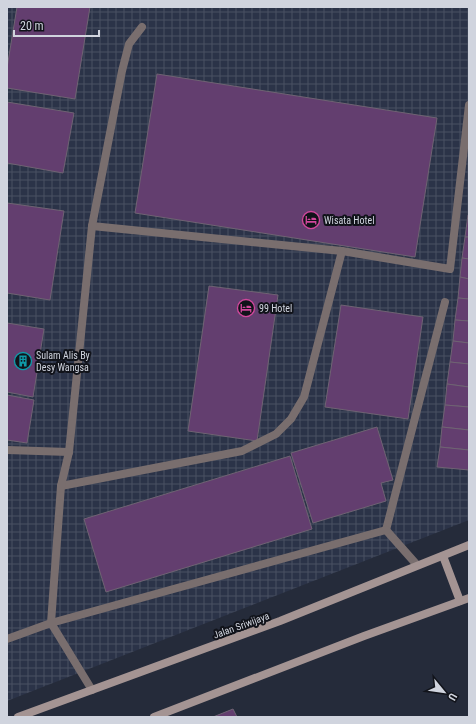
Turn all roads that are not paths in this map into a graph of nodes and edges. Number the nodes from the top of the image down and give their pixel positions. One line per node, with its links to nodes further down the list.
1 (142, 27): 3 (lane)
2 (469, 105): 4 (lane)
3 (92, 226): 4 (lane); 7 (lane)
4 (342, 251): 8 (lane)
5 (445, 302): 9 (lane)
6 (7, 450): 7 (lane)
7 (69, 452): 8 (lane)
8 (61, 486): 15 (lane)
9 (386, 530): 12 (lane); 15 (lane)
10 (469, 545): 11 (main road, Jalan Sriwijaya)
11 (443, 556): 12 (main road, Jalan Sriwijaya); 14 (main road)
12 (418, 565): 17 (main road, Jalan Sriwijaya)
13 (469, 598): 14 (main road)
14 (460, 601): 19 (main road)
15 (50, 623): 16 (lane); 17 (lane)
16 (7, 639)
17 (92, 690): 18 (main road, Jalan Sriwijaya)
18 (18, 717)
19 (154, 717)

